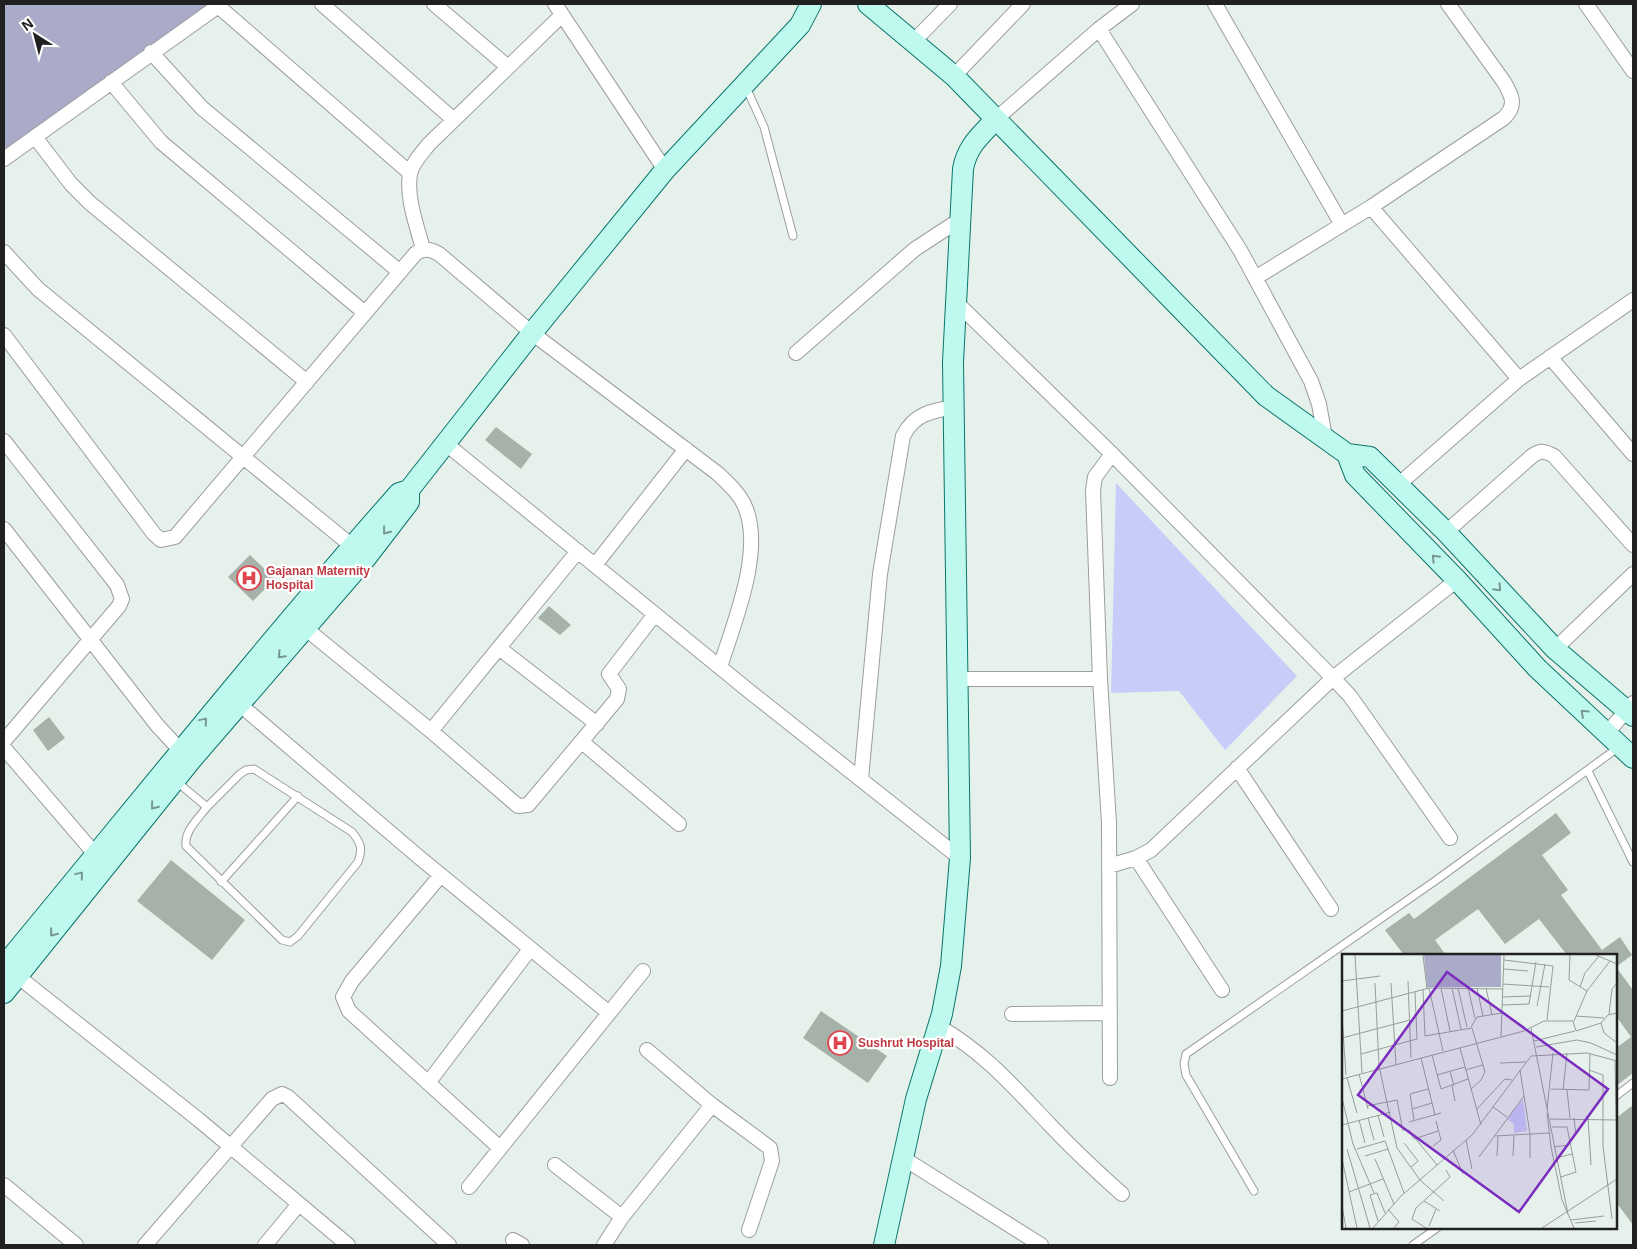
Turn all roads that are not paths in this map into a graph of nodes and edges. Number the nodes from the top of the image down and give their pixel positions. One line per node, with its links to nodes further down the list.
1 (322, 4): 22 (street)
2 (434, 4): 16 (street)
3 (811, 4): 20 (street)
4 (868, 4): 14 (street)
5 (950, 4): 14 (street)
6 (1024, 4): 18 (street)
7 (1132, 4): 13 (street)
8 (1214, 4): 29 (street)
9 (1448, 4): 27 (street)
10 (220, 5): 15 (street); 26 (street)
11 (1591, 6): 17 (street)
12 (559, 9): 16 (street); 25 (street)
13 (1099, 30): 21 (street); 34 (street)
14 (913, 42): 18 (street)
15 (151, 52): 19 (street); 33 (street)
16 (508, 67): 22 (street)
17 (1633, 71)
18 (954, 76): 21 (street)
19 (110, 82): 23 (street); 37 (street)
20 (745, 85): 25 (street); 30 (lane)
21 (996, 119): 28 (street); 45 (street)
22 (454, 120): 26 (street)
23 (35, 137): 24 (street); 43 (street)
24 (4, 160)
25 (665, 170): 38 (street)
26 (410, 173): 31 (street)
27 (1371, 207): 29 (street); 42 (street)
28 (961, 219): 36 (street); 40 (street)
29 (1342, 225): 34 (street)
30 (793, 236)
31 (422, 249): 33 (street); 38 (street)
32 (4, 252): 52 (street)
33 (400, 272): 37 (street)
34 (1255, 278): 45 (street)
35 (1633, 300): 41 (street)
36 (956, 302): 44 (street); 49 (street)
37 (365, 313): 43 (street)
38 (532, 333): 47 (street); 48 (street)
39 (4, 335): 52 (street)
40 (796, 353)
41 (1550, 357): 42 (street); 51 (street)
42 (1519, 379): 53 (street)
43 (307, 382): 52 (street)
44 (954, 407): 70 (street); 83 (street)
45 (1325, 438): 50 (street)
46 (4, 441): 65 (street)
47 (445, 443): 54 (street); 59 (street)
48 (686, 449): 60 (street); 68 (street)
49 (1112, 454): 69 (street); 71 (street)
50 (1347, 454): 53 (street); 62 (street, one-way to 50)
51 (1633, 454)
52 (242, 458): 58 (street)
53 (1398, 485): 56 (street)
54 (409, 490): 58 (street); 64 (street, one-way to 64)
55 (4, 529): 65 (street)
56 (1446, 532): 57 (street); 67 (street, one-way to 67)
57 (1633, 545)
58 (352, 546): 80 (street, one-way to 58)
59 (578, 551): 60 (street); 66 (street)
60 (595, 565): 63 (street)
61 (1633, 574): 67 (street)
62 (1457, 580): 69 (street); 78 (street, one-way to 62)
63 (655, 614): 68 (street); 74 (street)
64 (306, 628): 72 (street, one-way to 72); 75 (street)
65 (91, 638): 76 (street); 80 (street)
66 (499, 648): 74 (street); 75 (street)
67 (1555, 649): 73 (street)
68 (720, 667): 83 (street)
69 (1333, 678): 81 (street); 88 (street)
70 (956, 679): 71 (street); 89 (street)
71 (1100, 679): 93 (street)
72 (238, 703): 84 (street); 94 (street)
73 (1631, 710): 78 (street)
74 (597, 724): 77 (street)
75 (431, 731): 77 (street)
76 (4, 741)
77 (582, 742): 87 (street)
78 (1620, 746): 82 (lane)
79 (4, 748): 91 (street)
80 (180, 750): 91 (street)
81 (1237, 768): 90 (street); 96 (street)
82 (1588, 772): 92 (lane); 118 (lane)
83 (861, 779): 89 (street)
84 (175, 780): 86 (lane); 91 (street, one-way to 91)
85 (298, 796): 86 (lane); 95 (lane); 95 (lane)
86 (207, 807): 95 (lane)
87 (679, 824)
88 (1450, 838)
89 (960, 858): 105 (street)
90 (1136, 858): 93 (street); 100 (street)
91 (101, 861): 98 (street)
92 (1633, 862)
93 (1110, 866): 102 (street)
94 (441, 875): 97 (street); 108 (street)
95 (221, 882)
96 (1331, 909)
97 (530, 949): 103 (street); 108 (street)
98 (7, 968): 101 (street); 112 (street)
99 (643, 971): 103 (street)
100 (1222, 990)
101 (4, 993)
102 (1110, 1012): 104 (street); 107 (street)
103 (609, 1013): 113 (street)
104 (1012, 1014)
105 (938, 1026): 114 (street); 119 (street)
106 (647, 1050): 111 (street)
107 (1110, 1078)
108 (428, 1083): 113 (street)
109 (1633, 1083): 110 (lane)
110 (1617, 1095)
111 (712, 1105): 121 (street); 123 (street)
112 (230, 1146): 120 (street); 125 (street); 128 (street)
113 (500, 1148): 117 (street)
114 (903, 1158): 130 (street); 131 (street)
115 (555, 1165): 121 (street)
116 (4, 1185): 124 (street)
117 (469, 1187)
118 (1254, 1191)
119 (1122, 1194)
120 (299, 1204): 126 (street); 127 (street)
121 (622, 1217): 129 (street)
122 (1436, 1229): 132 (lane)
123 (749, 1230)
124 (76, 1245)
125 (145, 1245)
126 (265, 1245)
127 (348, 1245)
128 (449, 1245)
129 (604, 1245)
130 (884, 1245)
131 (1041, 1245)
132 (1413, 1245)

